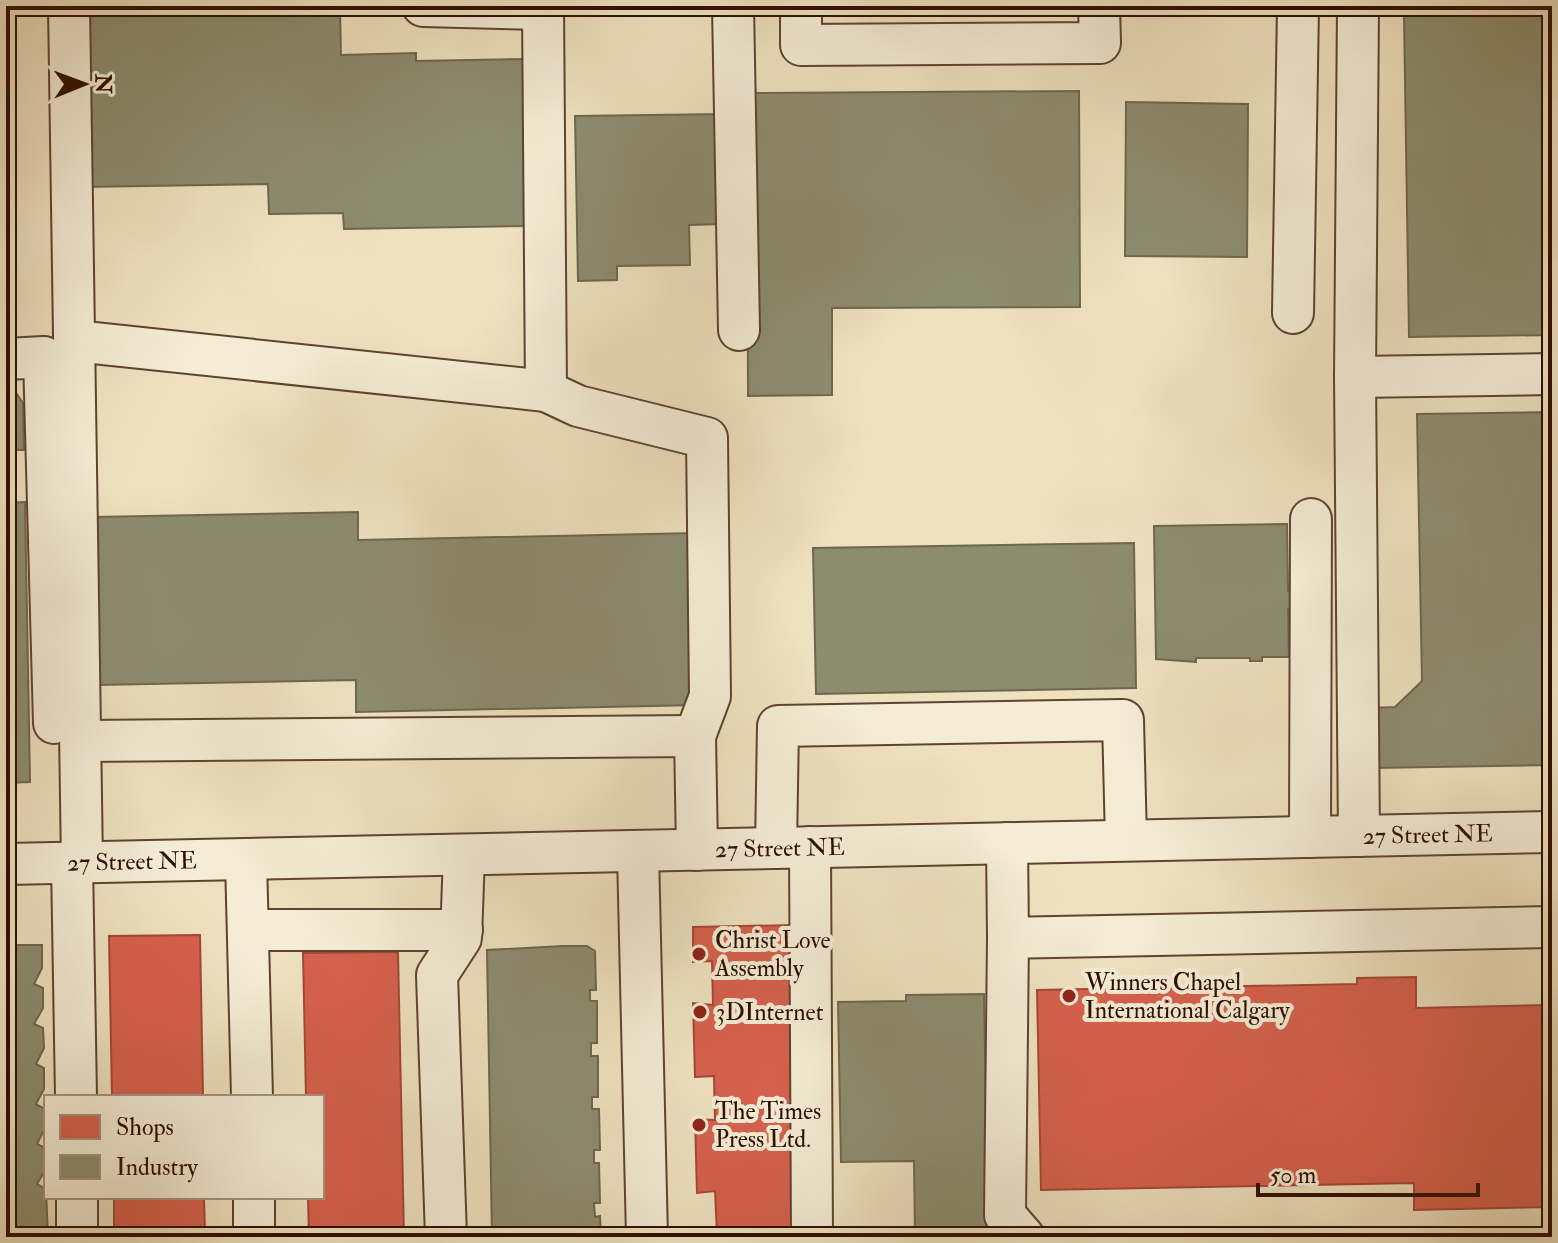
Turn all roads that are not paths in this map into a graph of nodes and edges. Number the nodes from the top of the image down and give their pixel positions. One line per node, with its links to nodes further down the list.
1 (69, 6): 11 (street)
2 (423, 6): 8 (street)
3 (733, 6): 10 (street)
4 (801, 6): 5 (street)
5 (1099, 6)
6 (1298, 6): 9 (street)
7 (1358, 6): 14 (street)
8 (543, 8): 15 (street)
9 (1293, 313)
10 (739, 330)
11 (75, 341): 15 (street); 18 (street)
12 (6, 359): 29 (street)
13 (1552, 374): 14 (street)
14 (1355, 377): 20 (street)
15 (546, 391): 17 (street)
16 (1311, 519): 21 (street)
17 (695, 736): 18 (street); 25 (street)
18 (82, 741): 29 (street)
19 (1552, 832): 20 (street, 27 Street NE)
20 (1359, 836): 21 (street, 27 Street NE)
21 (1310, 837): 22 (street, 27 Street NE)
22 (1126, 840): 23 (street, 27 Street NE); 24 (street)
23 (1007, 843): 24 (street, 27 Street NE); 34 (street)
24 (793, 848): 25 (street, 27 Street NE); 43 (street)
25 (697, 850): 26 (street, 27 Street NE)
26 (638, 853): 27 (street, 27 Street NE); 42 (street)
27 (464, 855): 28 (street, 27 Street NE); 33 (street)
28 (246, 860): 29 (street, 27 Street NE); 32 (street)
29 (70, 863): 30 (street, 27 Street NE); 35 (street)
30 (6, 864)
31 (1552, 927): 34 (street)
32 (249, 930): 33 (street); 36 (street)
33 (462, 930): 41 (street)
34 (1008, 938): 44 (street)
35 (76, 1095)
36 (252, 1095)
37 (77, 1199): 39 (street)
38 (254, 1199): 40 (street)
39 (77, 1237)
40 (254, 1237)
41 (446, 1237)
42 (647, 1237)
43 (812, 1237)
44 (1024, 1237)

